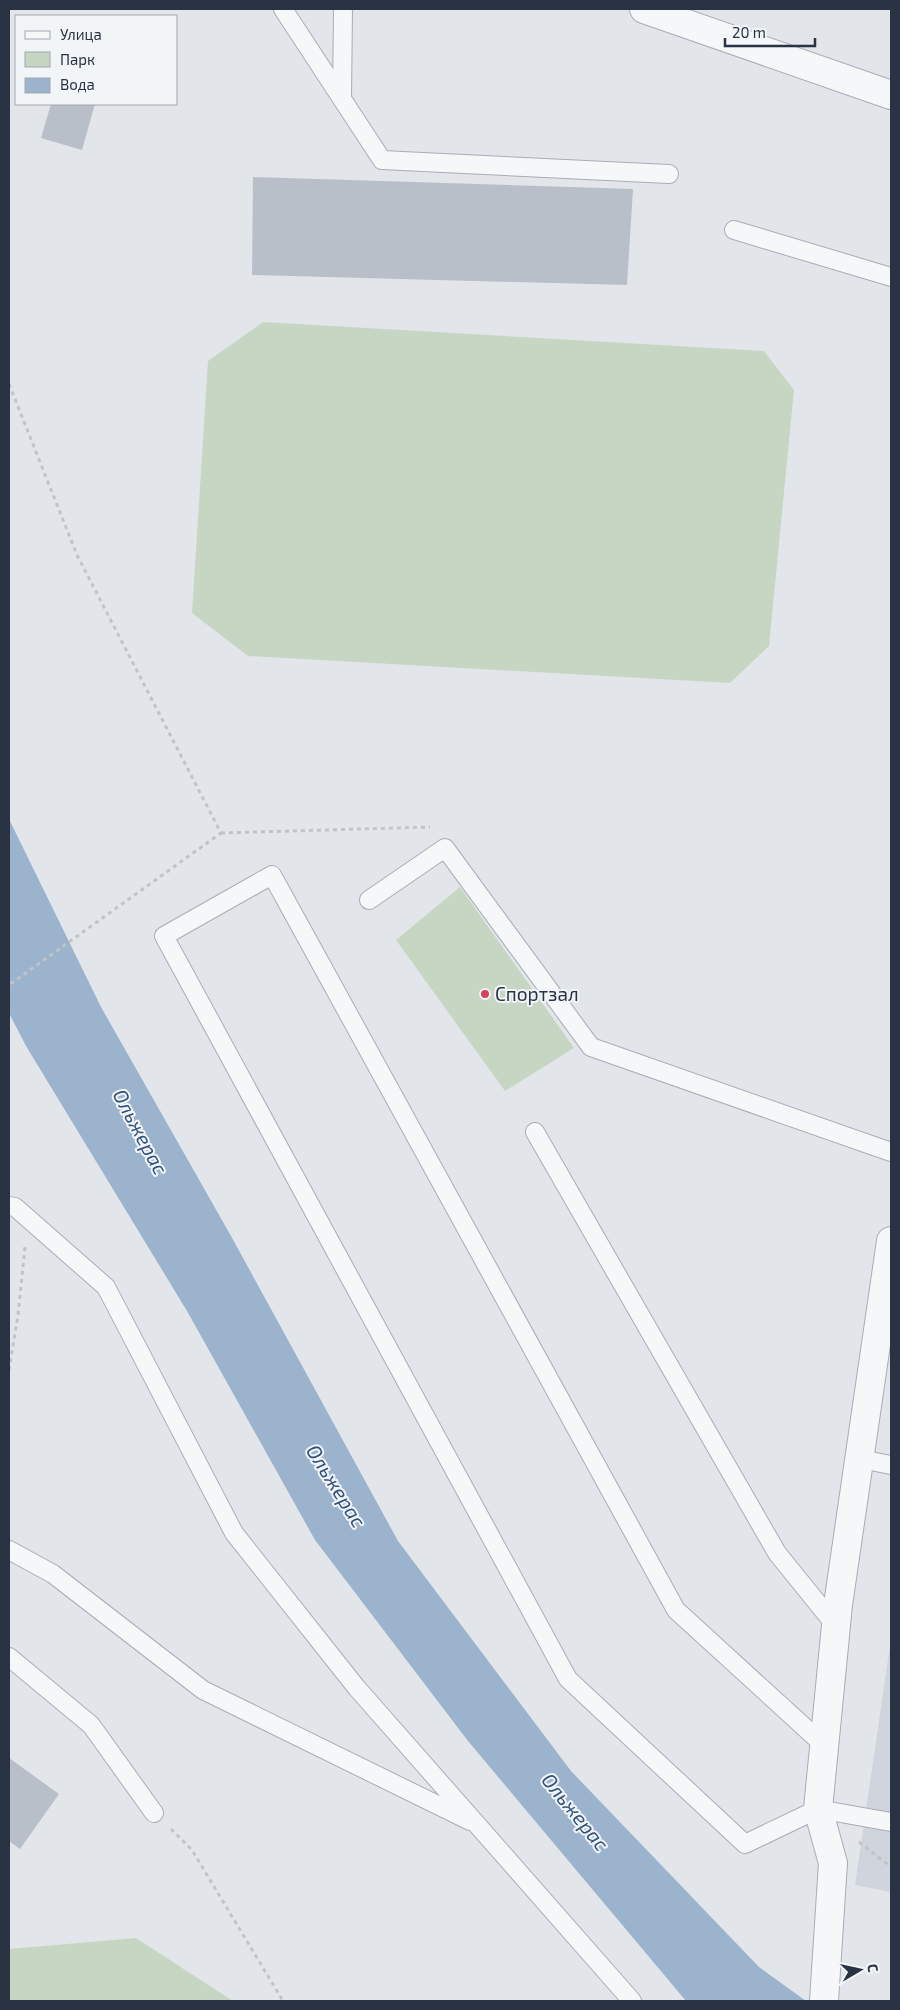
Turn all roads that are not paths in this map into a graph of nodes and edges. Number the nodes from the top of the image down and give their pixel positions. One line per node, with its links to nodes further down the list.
1 (283, 9): 5 (lane)
2 (343, 9): 5 (lane)
3 (644, 9): 4 (street)
4 (891, 95)
5 (342, 98): 6 (lane)
6 (669, 174)
7 (734, 230): 8 (lane)
8 (891, 277)
9 (369, 900): 11 (lane)
10 (535, 1132): 17 (lane)
11 (891, 1152)
12 (16, 1210): 23 (lane)
13 (891, 1241): 14 (street)
14 (860, 1459): 15 (lane); 17 (street)
15 (891, 1465)
16 (9, 1550): 23 (lane)
17 (836, 1626): 19 (street)
18 (9, 1657): 21 (lane)
19 (824, 1746): 20 (street); 20 (lane)
20 (818, 1809): 22 (lane); 25 (street)
21 (154, 1813)
22 (891, 1822)
23 (477, 1824): 24 (lane)
24 (632, 2001)
25 (824, 2001)

